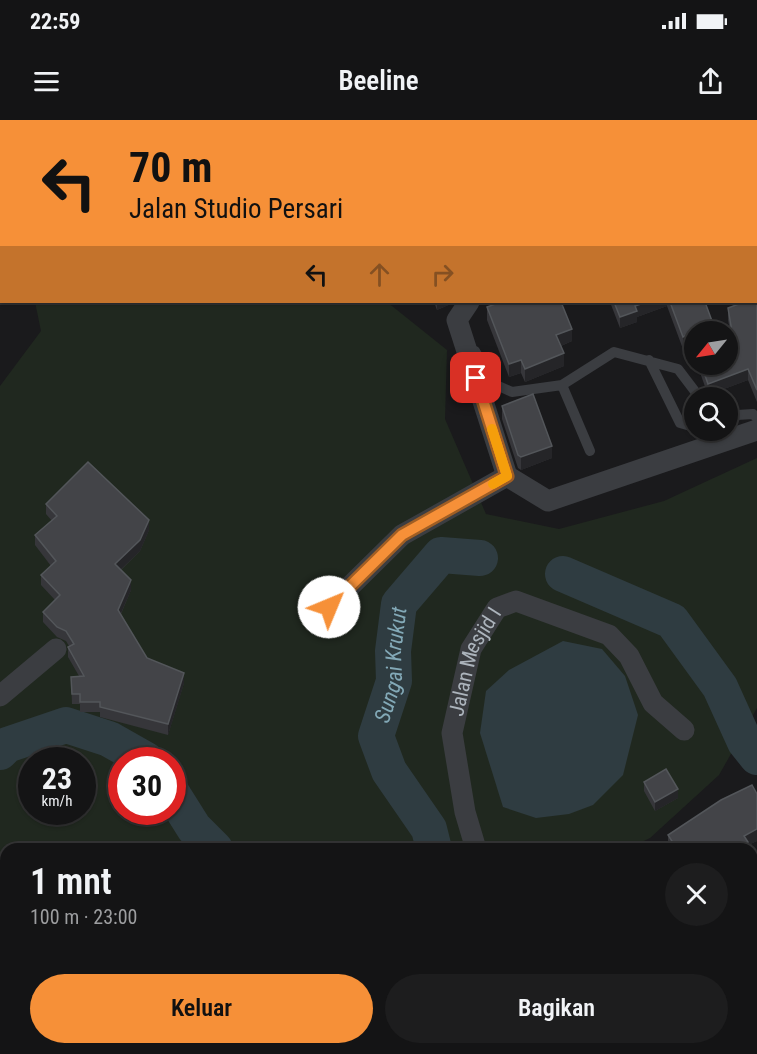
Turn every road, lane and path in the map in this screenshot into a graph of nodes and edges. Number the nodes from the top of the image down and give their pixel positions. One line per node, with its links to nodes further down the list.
1 (468, 303): 2 (street)
2 (457, 320): 4 (lane); 11 (street)
3 (649, 360): 4 (lane); 5 (lane); 8 (lane)
4 (562, 385): 10 (lane)
5 (692, 387)
6 (738, 415): 7 (lane)
7 (757, 418)
8 (684, 424)
9 (757, 430): 11 (street)
10 (590, 451)
11 (507, 476): 12 (street)
12 (329, 607)
13 (56, 649): 14 (street)
14 (0, 696)
15 (684, 730): 16 (street, Jalan Mesjid I)
16 (474, 843)

